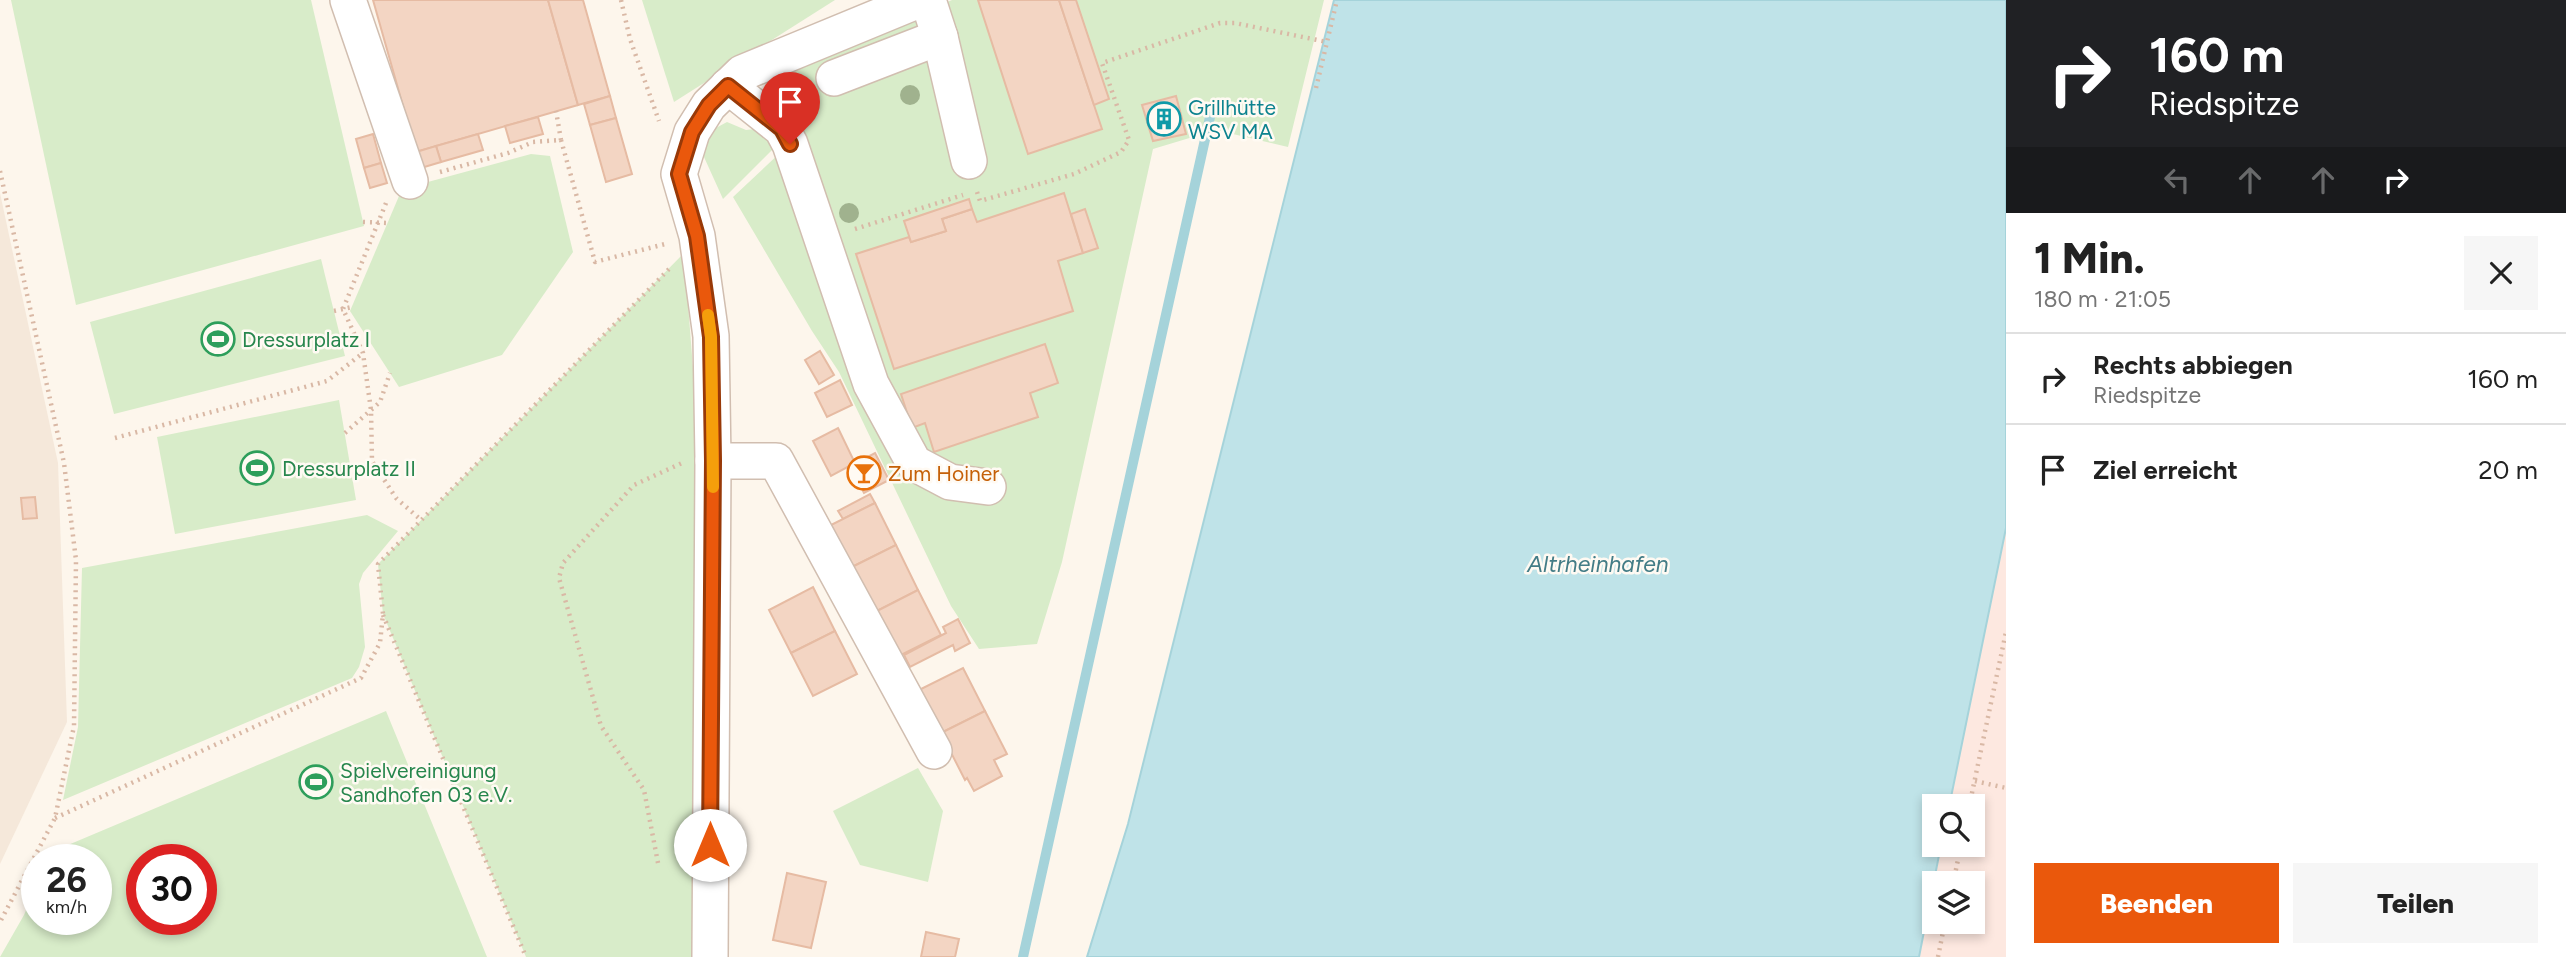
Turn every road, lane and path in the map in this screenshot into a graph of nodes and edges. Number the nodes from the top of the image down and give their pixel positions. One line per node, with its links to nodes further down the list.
1 (348, 0): 16 (street)
2 (621, 0): 15 (path)
3 (919, 0): 9 (street)
4 (928, 0): 6 (street)
5 (1337, 0): 7 (path)
6 (940, 37): 8 (street); 13 (street)
7 (1327, 42): 10 (path); 21 (path)
8 (834, 78)
9 (728, 86): 15 (street); 21 (street)
10 (1316, 88)
11 (556, 111): 12 (path)
12 (561, 140): 16 (path); 20 (path)
13 (969, 161)
14 (0, 171): 39 (path)
15 (679, 174): 20 (street)
16 (410, 181): 18 (path)
17 (363, 222): 18 (path)
18 (378, 222): 19 (path); 23 (path)
19 (388, 223)
20 (697, 236): 30 (street); 32 (path)
21 (822, 239): 31 (street)
22 (352, 307): 23 (path)
23 (342, 309): 24 (path); 25 (path)
24 (334, 311)
25 (363, 353): 27 (path); 29 (path)
26 (390, 373): 27 (path)
27 (371, 410): 28 (path); 32 (path)
28 (345, 433)
29 (115, 438)
30 (713, 461): 35 (street); 40 (path); 44 (street)
31 (988, 487)
32 (421, 520): 33 (path)
33 (383, 614): 39 (path); 43 (path)
34 (2006, 632): 36 (path)
35 (934, 751)
36 (1975, 781): 37 (path); 38 (path)
37 (2006, 788)
38 (1972, 794)
39 (55, 818): 41 (path)
40 (658, 863)
41 (0, 922)
42 (1943, 934): 45 (path)
43 (526, 957)
44 (710, 957)
45 (1938, 957)

